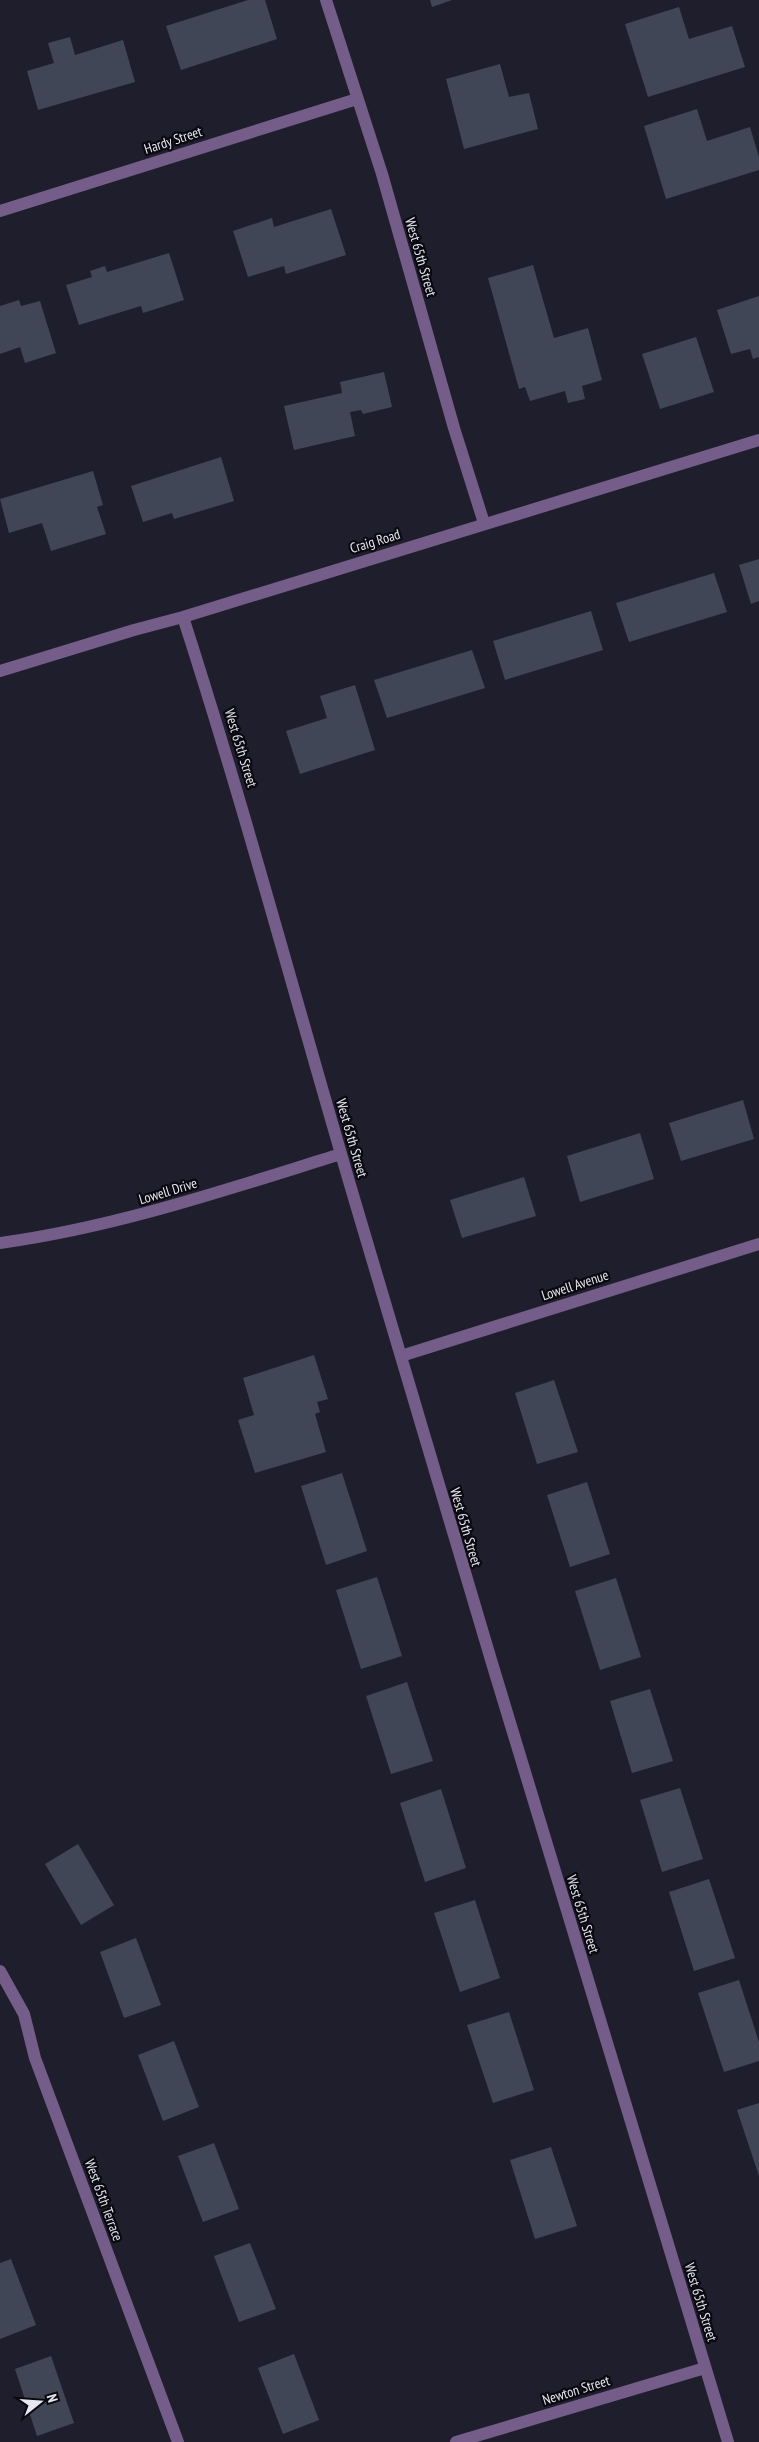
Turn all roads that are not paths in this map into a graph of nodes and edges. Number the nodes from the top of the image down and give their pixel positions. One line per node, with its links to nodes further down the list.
1 (326, 0): 2 (street, West 65th Street)
2 (357, 99): 3 (street, Hardy Street); 5 (street, West 65th Street)
3 (0, 210)
4 (759, 440): 5 (street, Craig Road)
5 (484, 523): 6 (street, Craig Road)
6 (183, 618): 7 (street, Craig Road); 8 (street, West 65th Street)
7 (0, 671)
8 (340, 1154): 9 (street, Lowell Drive); 11 (street, West 65th Street)
9 (0, 1243)
10 (759, 1244): 11 (street, Lowell Avenue)
11 (401, 1356): 13 (street, West 65th Street)
12 (0, 1971): 14 (street, West 65th Terrace)
13 (705, 2368): 15 (street, Newton Street); 16 (street, West 65th Street)
14 (178, 2442)
15 (456, 2442)
16 (728, 2442)

